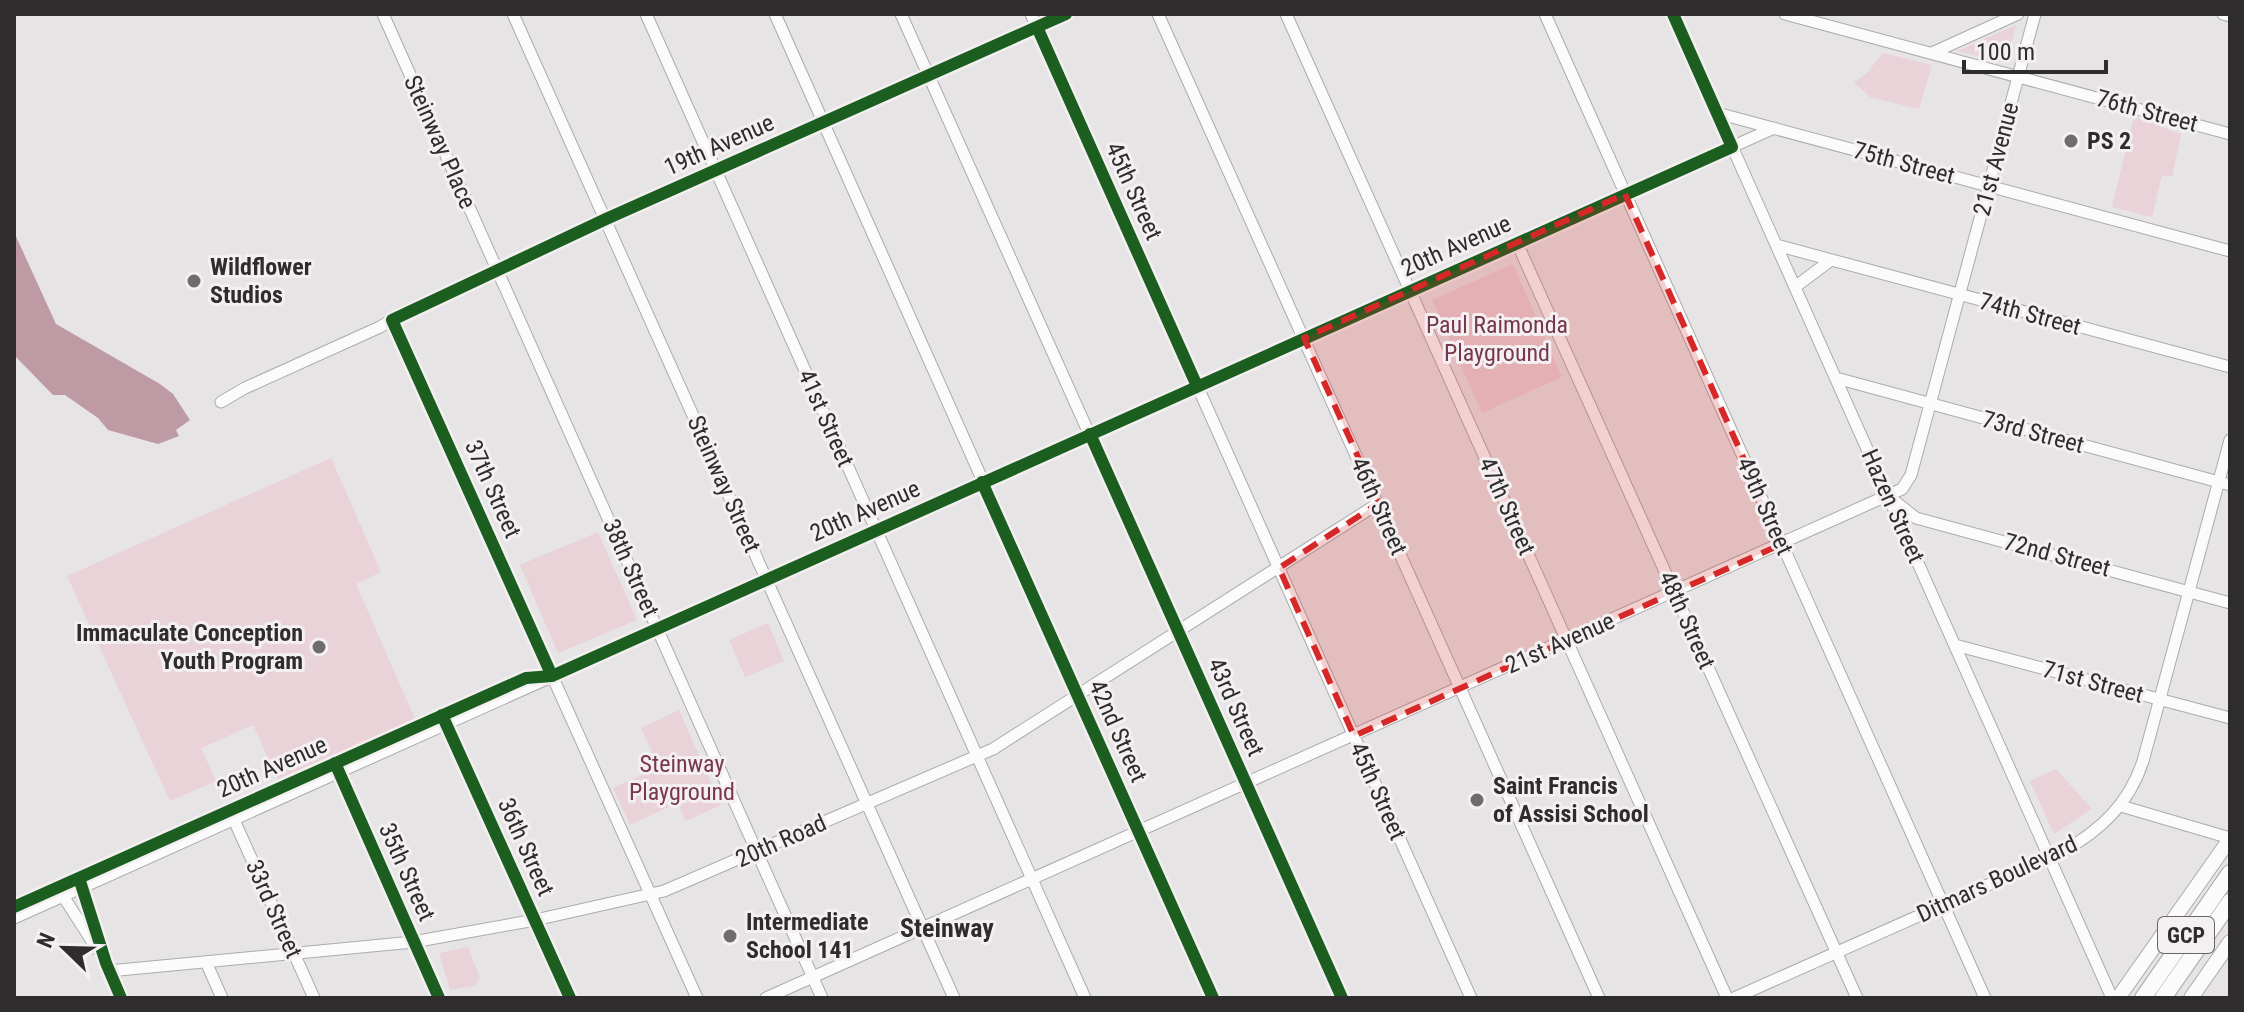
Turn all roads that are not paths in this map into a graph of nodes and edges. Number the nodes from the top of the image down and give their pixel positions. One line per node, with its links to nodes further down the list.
1 (383, 14): 34 (street, Steinway Place)
2 (513, 14): 29 (street, Steinway Street)
3 (646, 14): 26 (street, 41st Street)
4 (775, 14): 22 (street, 42nd Street)
5 (901, 14): 19 (street, 43rd Street)
6 (1031, 14): 17 (street, 45th Street)
7 (1066, 14): 17 (street, 19th Avenue)
8 (1158, 14): 39 (street, 46th Street)
9 (1286, 14): 36 (street, 47th Street)
10 (1545, 14): 28 (street, 49th Street)
11 (1673, 14): 21 (street, Hazen Street)
12 (1785, 14): 18 (street, 76th Street)
13 (2018, 14): 18 (street)
14 (2035, 14): 20 (street, 21st Avenue)
15 (2223, 14): 16 (street)
16 (2230, 16)
17 (1037, 27): 19 (street, 19th Avenue); 42 (street, 45th Street)
18 (1931, 53): 20 (street, 76th Street)
19 (929, 75): 22 (street, 19th Avenue); 45 (street, 43rd Street)
20 (2019, 76): 24 (street, 76th Street); 27 (street, 21st Avenue)
21 (1717, 113): 23 (street, 75th Street); 25 (street, Hazen Street)
22 (824, 122): 26 (street, 19th Avenue); 47 (street, 42nd Street)
23 (1774, 128): 25 (street, 20th Avenue); 27 (street, 75th Street)
24 (2230, 134)
25 (1732, 147): 28 (street, 20th Avenue); 31 (street, Hazen Street)
26 (716, 171): 29 (street, 19th Avenue); 51 (street, 41st Street)
27 (1989, 186): 32 (street, 75th Street); 37 (street, 21st Avenue)
28 (1625, 194): 30 (street, 20th Avenue); 52 (street, 49th Street)
29 (606, 219): 34 (street, 19th Avenue); 54 (street, Steinway Street)
30 (1517, 243): 36 (street, 20th Avenue); 56 (street, 48th Street)
31 (1776, 245): 33 (street, 74th Street); 35 (street, Hazen Street)
32 (2230, 251)
33 (1831, 260): 35 (street); 37 (street, 74th Street)
34 (498, 270): 38 (street, 19th Avenue); 58 (street, 38th Street)
35 (1795, 287): 41 (street, Hazen Street)
36 (1411, 291): 39 (street, 20th Avenue); 60 (street, 47th Street)
37 (1960, 294): 40 (street, 74th Street); 44 (street, 21st Avenue)
38 (392, 320): 43 (street, 19th Avenue); 62 (street, 37th Street)
39 (1304, 338): 42 (street, 20th Avenue); 50 (street, 46th Street)
40 (2230, 367)
41 (1836, 378): 44 (street, 73rd Street); 49 (street, Hazen Street)
42 (1197, 386): 45 (street, 20th Avenue); 53 (street, 45th Street)
43 (221, 402)
44 (1929, 404): 48 (street, 73rd Street); 49 (street, 21st Avenue)
45 (1090, 434): 47 (street, 20th Avenue); 59 (street, 43rd Street)
46 (2230, 440): 48 (street, Ditmars Boulevard)
47 (982, 482): 51 (street, 20th Avenue); 64 (street, 42nd Street)
48 (2224, 484): 55 (street, Ditmars Boulevard)
49 (1889, 497): 52 (street, 21st Avenue); 55 (street, 72nd Street); 61 (street, Hazen Street)
50 (1379, 503): 53 (street, 20th Road); 63 (street, 46th Street)
51 (876, 530): 54 (street, 20th Avenue); 69 (street, 41st Street)
52 (1782, 544): 56 (street, 21st Avenue); 85 (street, 49th Street)
53 (1279, 568): 59 (street, 20th Road); 68 (street, 45th Street)
54 (767, 579): 58 (street, 20th Avenue); 72 (street, Steinway Street)
55 (2189, 590): 57 (street, 72nd Street); 65 (street, Ditmars Boulevard)
56 (1675, 592): 60 (street, 21st Avenue); 91 (street, 48th Street)
57 (2230, 603)
58 (658, 628): 62 (street, 20th Avenue); 77 (street, 38th Street)
59 (1179, 632): 64 (street, 20th Road); 71 (street, 43rd Street)
60 (1567, 640): 63 (street, 21st Avenue); 110 (street, 47th Street)
61 (1955, 645): 65 (street, 71st Street); 78 (street, Hazen Street)
62 (552, 676): 67 (street, 20th Avenue); 82 (street, 37th Street)
63 (1461, 688): 68 (street, 21st Avenue); 109 (street, 46th Street)
64 (1079, 696): 69 (street, 20th Road); 75 (street, 42nd Street)
65 (2160, 699): 66 (street, 71st Street); 73 (street, Ditmars Boulevard)
66 (2230, 718)
67 (446, 724): 70 (street, 20th Avenue); 87 (street, 36th Street)
68 (1354, 736): 71 (street, 21st Avenue); 108 (street, 45th Street)
69 (977, 756): 72 (street, 20th Road); 80 (street, 41st Street)
70 (339, 772): 74 (street, 20th Avenue); 89 (street, 35th Street)
71 (1246, 783): 75 (street, 21st Avenue); 107 (street, 43rd Street)
72 (867, 803): 77 (street, 20th Road); 88 (street, Steinway Street)
73 (2121, 806): 76 (street); 78 (street, Ditmars Boulevard)
74 (234, 820): 81 (street, 20th Avenue); 92 (street, 33rd Street)
75 (1139, 831): 80 (street, 21st Avenue); 106 (street, 42nd Street)
76 (2230, 838): 114 (main road)
77 (758, 851): 82 (street, 20th Road); 95 (street, 38th Street)
78 (2050, 857): 85 (street, Ditmars Boulevard); 114 (street, Hazen Street)
79 (2230, 873): 115 (highway, GCP)
80 (1032, 879): 88 (street, 21st Avenue); 105 (street, 41st Street)
81 (81, 888): 83 (street, 20th Avenue); 94 (street)
82 (649, 893): 87 (street, 20th Road); 101 (street, 37th Street)
83 (63, 896): 86 (street, 20th Avenue); 94 (street)
84 (2230, 902): 116 (highway, GCP)
85 (1943, 904): 91 (street, Ditmars Boulevard); 113 (street, 49th Street)
86 (14, 918)
87 (535, 920): 89 (street, 20th Road); 100 (street, 36th Street)
88 (923, 928): 95 (street, 21st Avenue); 104 (street, Steinway Street)
89 (413, 942): 92 (street, 20th Road); 99 (street, 35th Street)
90 (2230, 942): 117 (main road)
91 (1836, 953): 111 (street, Ditmars Boulevard); 112 (street, 48th Street)
92 (294, 954): 93 (street, 20th Road); 98 (street, 33rd Street)
93 (206, 962): 94 (street, 20th Road); 97 (street)
94 (107, 967): 96 (street)
95 (813, 977): 102 (street, 21st Avenue); 103 (street, 38th Street)
96 (121, 998)
97 (222, 998)
98 (314, 998)
99 (439, 998)
100 (570, 998)
101 (697, 998)
102 (766, 998)
103 (822, 998)
104 (954, 998)
105 (1085, 998)
106 (1213, 998)
107 (1342, 998)
108 (1471, 998)
109 (1599, 998)
110 (1727, 998)
111 (1734, 998)
112 (1857, 998)
113 (1985, 998)
114 (2115, 998)
115 (2143, 998)
116 (2163, 998)
117 (2191, 998)

